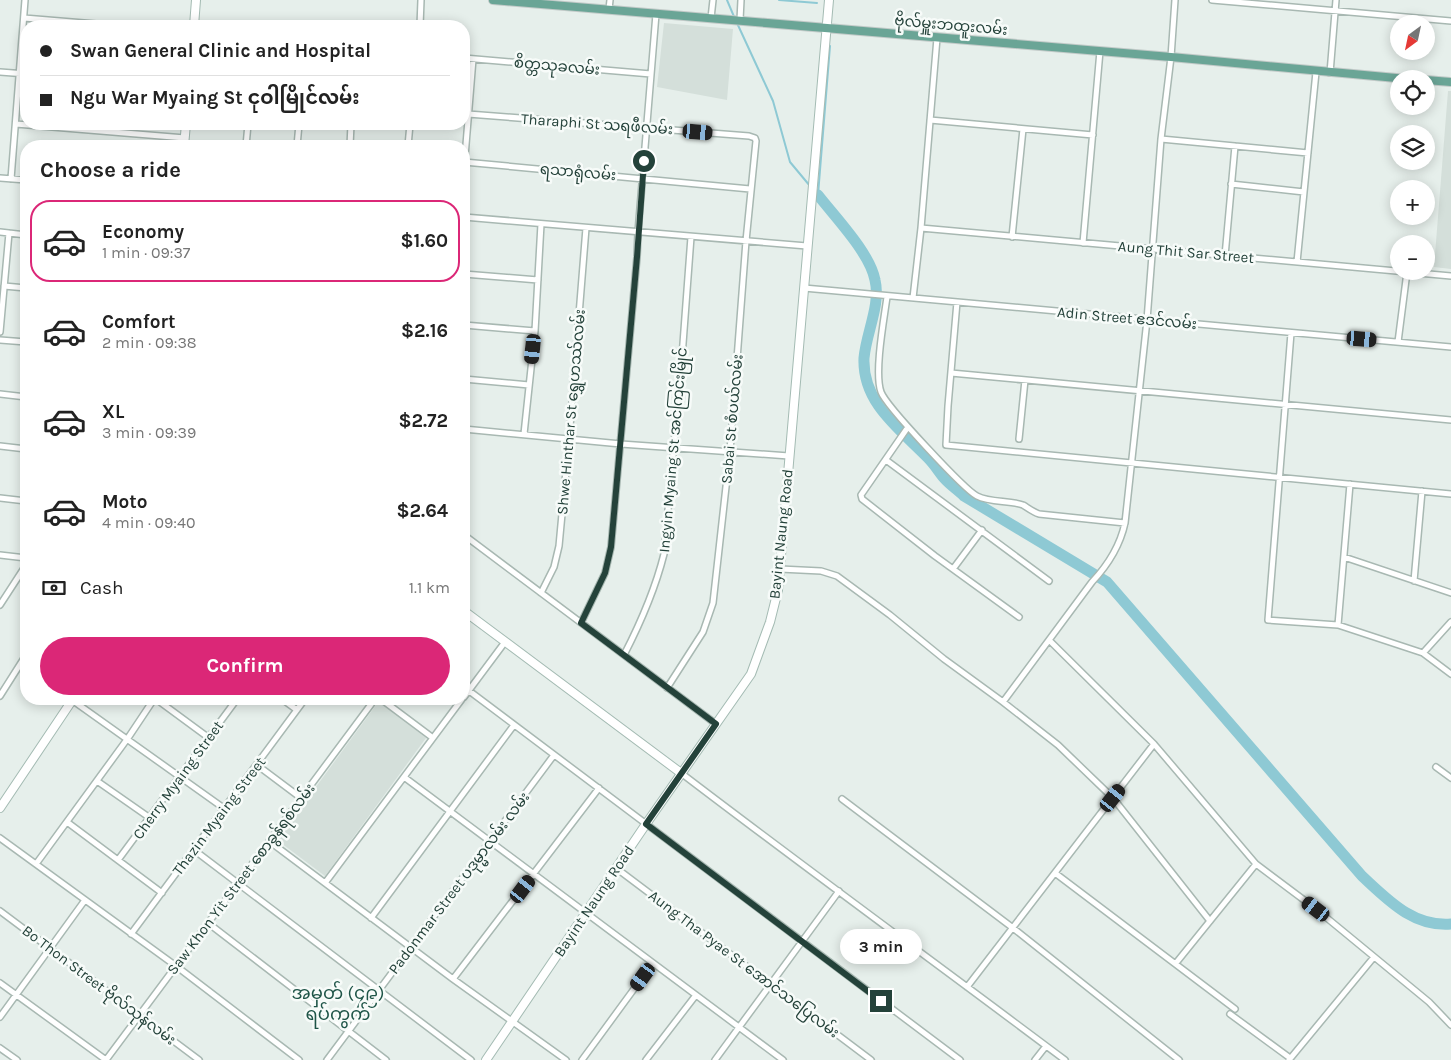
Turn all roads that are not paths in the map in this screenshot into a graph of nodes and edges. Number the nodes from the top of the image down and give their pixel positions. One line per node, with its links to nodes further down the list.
1 (25, 0): 17 (street)
2 (196, 0): 20 (main road)
3 (421, 0): 21 (street)
4 (493, 0): 14 (main road, ဗိုလ်မှူးဘထူးလမ်း)
5 (610, 0): 14 (street)
6 (713, 0): 18 (street)
7 (741, 0): 22 (street)
8 (829, 0): 24 (main road, Bayint Naung Road)
9 (1175, 0): 27 (street)
10 (1212, 0): 12 (street)
11 (1336, 0): 15 (street)
12 (1228, 1): 13 (street)
13 (1281, 3): 15 (street)
14 (610, 9): 16 (main road, ဗိုလ်မှူးဘထူးလမ်း)
15 (1335, 11): 23 (street); 33 (street)
16 (656, 14): 18 (main road, ဗိုလ်မှူးဘထူးလမ်း); 34 (street)
17 (24, 18): 19 (street)
18 (711, 18): 22 (main road, ဗိုလ်မှူးဘထူးလမ်း)
19 (48, 20)
20 (194, 20)
21 (420, 20)
22 (740, 20): 24 (main road, ဗိုလ်မှူးဘထူးလမ်း)
23 (1451, 21)
24 (827, 29): 25 (main road, ဗိုလ်မှူးဘထူးလမ်း); 74 (main road, Bayint Naung Road)
25 (937, 38): 26 (main road, ဗိုလ်မှူးဘထူးလမ်း); 40 (street)
26 (1100, 51): 27 (main road, ဗိုလ်မှူးဘထူးလမ်း); 47 (street)
27 (1171, 57): 31 (main road, ဗိုလ်မှူးဘထူးလမ်း); 50 (street)
28 (470, 59): 29 (street, စိတ္တသုခလမ်း)
29 (473, 59): 34 (street, စိတ္တသုခလမ်း); 38 (street)
30 (0, 72): 32 (street)
31 (1316, 72): 33 (main road, ဗိုလ်မှူးဘထူးလမ်း); 52 (street)
32 (20, 73): 41 (street)
33 (1330, 73): 35 (main road, ဗိုလ်မှူးဘထူးလမ်း)
34 (651, 74): 43 (street)
35 (1390, 78)
36 (1435, 81): 37 (main road)
37 (1451, 82)
38 (470, 92)
39 (470, 114): 43 (street, Tharaphi St သရဖီလမ်း)
40 (930, 120): 44 (street); 64 (street)
41 (16, 124): 42 (street); 56 (street)
42 (20, 124)
43 (647, 128): 49 (street, Tharaphi St သရဖီလမ်း); 55 (street)
44 (1023, 129): 47 (street); 70 (street)
45 (88, 130): 48 (street)
46 (186, 130): 48 (main road)
47 (1093, 135): 73 (street)
48 (185, 138)
49 (755, 138): 59 (street, Sabai St စံပယ်လမ်း)
50 (1161, 139): 51 (street); 75 (street)
51 (1235, 146): 52 (street); 58 (street)
52 (1308, 153): 60 (street)
53 (470, 163): 55 (street, ရသာရုံလမ်း)
54 (0, 178): 56 (street)
55 (642, 178): 59 (street, ရသာရုံလမ်း); 66 (street)
56 (11, 179): 57 (street)
57 (20, 180)
58 (1232, 184): 60 (street); 76 (street)
59 (750, 189): 72 (street, Sabai St စံပယ်လမ်း)
60 (1304, 192): 77 (street)
61 (470, 218): 62 (street)
62 (541, 224): 63 (street); 82 (street)
63 (586, 228): 66 (street); 112 (street, Shwe Hinthar St ရွှေဟဿ်လမ်း)
64 (921, 228): 70 (street, Aung Thit Sar Street); 88 (street)
65 (0, 232): 67 (street); 68 (street)
66 (638, 232): 71 (street); 113 (street)
67 (9, 233): 69 (street); 84 (street)
68 (20, 234)
69 (20, 234)
70 (1012, 236): 73 (street, Aung Thit Sar Street)
71 (691, 237): 72 (street); 115 (street, Ingyin Myaing St အင်ကြင်းမြိုင်)
72 (746, 241): 74 (street); 117 (street, Sabai St စံပယ်လမ်း)
73 (1083, 243): 75 (street, Aung Thit Sar Street)
74 (807, 246): 86 (main road, Bayint Naung Road)
75 (1154, 249): 76 (street, Aung Thit Sar Street); 90 (street)
76 (1225, 256): 77 (street, Aung Thit Sar Street)
77 (1297, 262): 78 (street, Aung Thit Sar Street)
78 (1390, 270)
79 (470, 274): 82 (street)
80 (1435, 275): 81 (street, Aung Thit Sar Street)
81 (1451, 276)
82 (538, 280): 92 (street)
83 (1406, 280): 97 (street)
84 (4, 286): 85 (street); 93 (street)
85 (20, 287)
86 (804, 288): 87 (street, Adin Street ဧဒင်လမ်း); 118 (main road, Bayint Naung Road)
87 (887, 297): 88 (street, Adin Street ဧဒင်လမ်း); 108 (street)
88 (914, 298): 89 (street, Adin Street ဧဒင်လမ်း)
89 (957, 302): 90 (street, Adin Street ဧဒင်လမ်း); 99 (street)
90 (1147, 320): 94 (street, Adin Street ဧဒင်လမ်း); 103 (street)
91 (470, 326): 92 (street)
92 (534, 331): 102 (street)
93 (0, 332)
94 (1292, 333): 97 (street, Adin Street ဧဒင်လမ်း); 106 (street)
95 (0, 340): 96 (street)
96 (20, 342)
97 (1398, 342): 98 (street, Adin Street ဧဒင်လမ်း)
98 (1451, 347)
99 (951, 373): 101 (street); 120 (street)
100 (470, 380): 102 (street)
101 (1025, 380): 103 (street); 111 (street)
102 (529, 385): 110 (street)
103 (1139, 391): 106 (street); 120 (street)
104 (0, 394): 105 (street)
105 (20, 396)
106 (1286, 405): 107 (street); 121 (street)
107 (1451, 420)
108 (908, 427): 119 (street); 127 (street)
109 (470, 430): 110 (street)
110 (524, 434): 112 (street)
111 (1019, 438)
112 (569, 440): 113 (street); 138 (street, Shwe Hinthar St ရွှေဟဿ်လမ်း)
113 (621, 444): 115 (street); 144 (street)
114 (0, 446): 116 (street)
115 (674, 447): 117 (street); 149 (street, Ingyin Myaing St အင်ကြင်းမြိုင်)
116 (20, 448)
117 (730, 452): 118 (street); 153 (street, Sabai St စံပယ်လမ်း)
118 (788, 456): 134 (main road, Bayint Naung Road)
119 (886, 460): 128 (street); 133 (street)
120 (1132, 462): 121 (street); 127 (street)
121 (1279, 476): 122 (street); 145 (street)
122 (1350, 484): 123 (street); 132 (street)
123 (1422, 491): 124 (street); 137 (street)
124 (1451, 494)
125 (0, 498): 126 (street)
126 (20, 500)
127 (1125, 523): 146 (street)
128 (982, 530): 133 (street); 136 (street)
129 (470, 540): 138 (street)
130 (0, 555): 131 (street)
131 (20, 557)
132 (1344, 557): 137 (street); 145 (street)
133 (953, 568): 142 (street)
134 (780, 569): 156 (street); 169 (main road, Bayint Naung Road)
135 (20, 574): 140 (street)
136 (1049, 580)
137 (1414, 581): 139 (street)
138 (541, 593): 144 (street)
139 (1451, 594)
140 (0, 605)
141 (470, 616): 147 (main road)
142 (1019, 617)
143 (1451, 622): 148 (street)
144 (581, 623): 149 (street)
145 (1338, 626): 148 (street)
146 (1048, 640): 156 (street); 173 (street)
147 (505, 642): 152 (street); 177 (main road)
148 (1424, 653): 151 (street)
149 (624, 655): 153 (street)
150 (20, 664): 155 (street)
151 (1451, 674)
152 (470, 683)
153 (667, 688): 169 (street)
154 (470, 691): 168 (street)
155 (0, 696)
156 (1003, 702): 184 (street)
157 (69, 705): 186 (main road)
158 (81, 705): 170 (street)
159 (151, 705): 170 (street)
160 (163, 705): 171 (street)
161 (232, 705): 171 (street, Cherry Myaing Street)
162 (290, 705): 167 (street)
163 (301, 705): 167 (street, Thazin Myaing Street)
164 (371, 705): 183 (street, Saw Khon Yit Street စောခွန်ရစ်လမ်း)
165 (389, 705): 172 (street)
166 (458, 705): 172 (street)
167 (297, 710): 175 (street, Thazin Myaing Street)
168 (514, 724): 174 (street); 188 (street)
169 (716, 724): 177 (main road, Bayint Naung Road)
170 (128, 738): 178 (street); 181 (street)
171 (209, 738): 178 (street, Cherry Myaing Street)
172 (433, 738): 179 (street)
173 (1154, 744): 184 (street); 198 (street)
174 (554, 755): 182 (street); 194 (street, Padonmar Street ပဒုမ္မာလမ်း လမ်း)
175 (257, 765): 183 (street); 187 (street, Thazin Myaing Street)
176 (1436, 767): 180 (street)
177 (681, 773): 191 (main road, Bayint Naung Road); 204 (street)
178 (180, 776): 187 (street); 189 (street, Cherry Myaing Street)
179 (404, 777): 188 (street); 203 (street)
180 (1451, 778)
181 (97, 781): 189 (street); 190 (street)
182 (599, 788): 191 (street); 201 (street)
183 (301, 798): 193 (street, Saw Khon Yit Street စောခွန်ရစ်လမ်း)
184 (1113, 798): 200 (street); 210 (street)
185 (842, 799): 212 (street)
186 (0, 808)
187 (225, 809): 195 (street, Thazin Myaing Street)
188 (450, 812): 194 (street); 209 (street)
189 (150, 818): 196 (street, Cherry Myaing Street)
190 (67, 822): 196 (street); 197 (street)
191 (646, 824): 199 (main road, Bayint Naung Road); 214 (street)
192 (0, 838): 197 (street)
193 (269, 841): 202 (street, Saw Khon Yit Street စောခွန်ရစ်လမ်း); 203 (street)
194 (490, 842): 201 (street); 216 (street, Padonmar Street ပဒုမ္မာလမ်း လမ်း)
195 (194, 850): 202 (street); 205 (street, Thazin Myaing Street)
196 (118, 860): 205 (street)
197 (36, 864): 206 (street)
198 (1256, 864): 210 (street); 217 (street)
199 (616, 868): 208 (main road, Bayint Naung Road); 223 (street, Aung Tha Pyae St အောင်သပြေလမ်း)
200 (1055, 873): 212 (street); 219 (street)
201 (534, 874): 208 (street); 221 (street)
202 (238, 883): 211 (street, Saw Khon Yit Street စောခွန်ရစ်လမ်း); 225 (street)
203 (324, 883): 209 (street)
204 (839, 891): 214 (street); 224 (street)
205 (162, 893): 213 (street, Thazin Myaing Street)
206 (85, 900): 213 (street); 215 (street)
207 (0, 911): 215 (street, Bo Thon Street ဗိုလ်သုန်လမ်း)
208 (586, 913): 218 (street); 232 (main road, Bayint Naung Road)
209 (371, 918): 216 (street)
210 (1210, 921): 219 (street)
211 (208, 923): 220 (street, Saw Khon Yit Street စောခွန်ရစ်လမ်း); 235 (street)
212 (1013, 928): 224 (street); 256 (street)
213 (131, 934): 220 (street)
214 (802, 942): 223 (street); 253 (street)
215 (50, 948): 227 (street); 230 (street, Bo Thon Street ဗိုလ်သုန်လမ်း)
216 (411, 948): 221 (street); 225 (street, Padonmar Street ပဒုမ္မာလမ်း လမ်း)
217 (1374, 957): 233 (street); 238 (street)
218 (653, 963): 226 (street); 248 (street)
219 (1176, 963): 228 (street)
220 (176, 966): 230 (street, Saw Khon Yit Street စောခွန်ရစ်လမ်း); 242 (street)
221 (454, 979): 232 (street)
222 (0, 983): 227 (street)
223 (771, 984): 234 (street); 252 (street, Aung Tha Pyae St အောင်သပြေလမ်း)
224 (967, 987): 236 (street)
225 (379, 990): 235 (street, Padonmar Street ပဒုမ္မာလမ်း လမ်း); 245 (street)
226 (696, 994): 234 (street); 249 (street)
227 (16, 995): 231 (street); 240 (street)
228 (1235, 1009)
229 (1230, 1014): 238 (street)
230 (140, 1016): 240 (street, Saw Khon Yit Street စောခွန်ရစ်လမ်း); 241 (street, Bo Thon Street ဗိုလ်သုန်လမ်း)
231 (0, 1017)
232 (511, 1022): 246 (main road, Bayint Naung Road); 247 (street)
233 (1451, 1026)
234 (739, 1027): 250 (street); 251 (street)
235 (349, 1031): 243 (street, Padonmar Street ပဒုမ္မာလမ်း လမ်း); 244 (street)
236 (1046, 1046): 254 (street); 255 (street)
237 (0, 1048): 239 (street)
238 (1289, 1059)
239 (16, 1060)
240 (106, 1060)
241 (199, 1060)
242 (299, 1060)
243 (327, 1060)
244 (386, 1060)
245 (471, 1060)
246 (486, 1060)
247 (566, 1060)
248 (582, 1060)
249 (646, 1060)
250 (715, 1060)
251 (783, 1060)
252 (872, 1060)
253 (960, 1060)
254 (1035, 1060)
255 (1064, 1060)
256 (1179, 1060)

